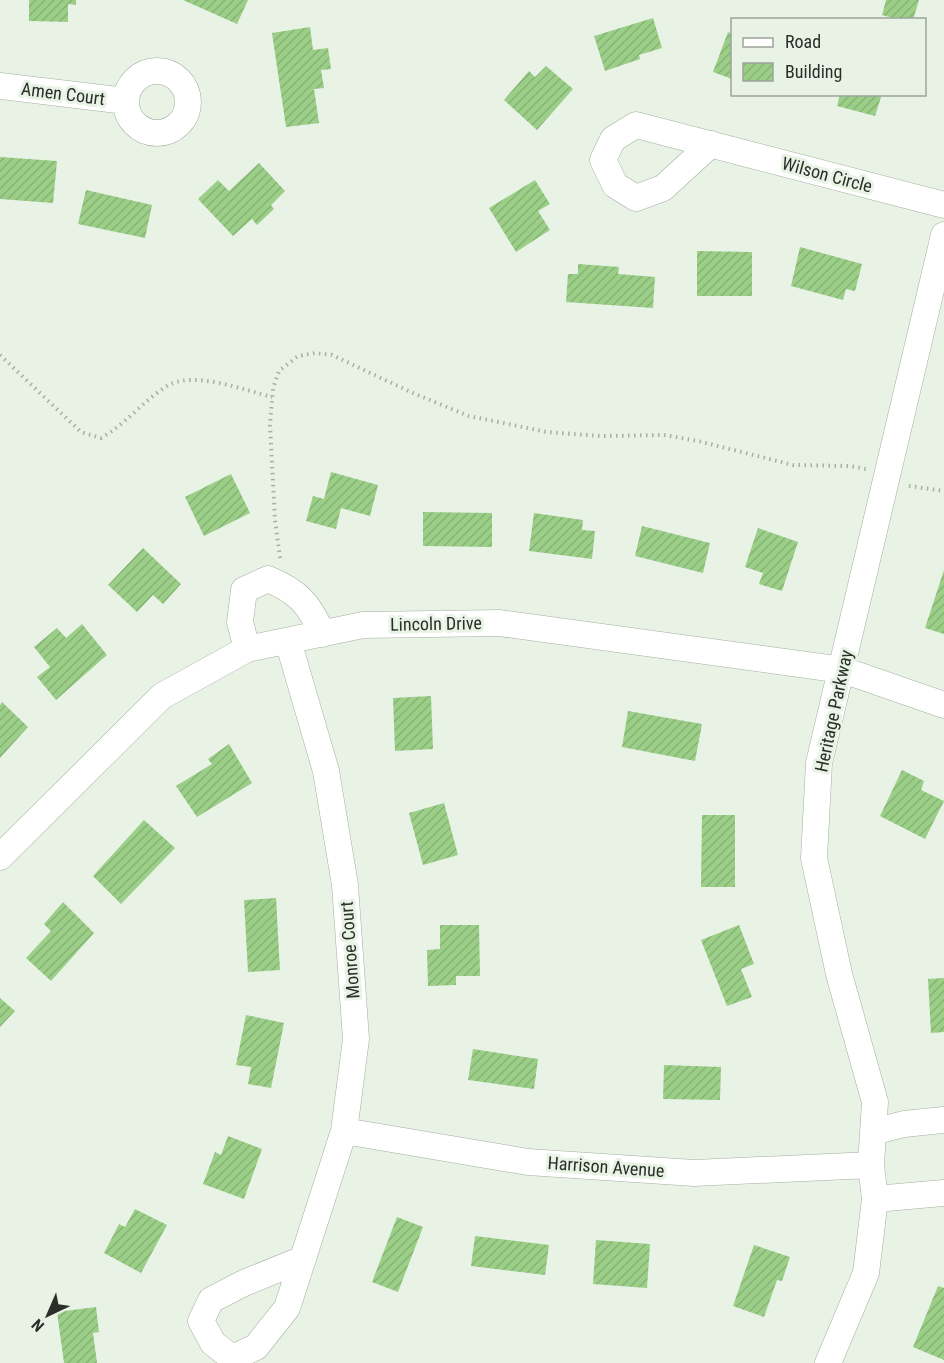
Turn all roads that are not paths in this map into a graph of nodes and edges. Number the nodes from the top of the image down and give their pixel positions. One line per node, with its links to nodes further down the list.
1 (0, 86): 2 (street, Amen Court)
2 (126, 101)
3 (711, 144): 4 (street, Wilson Circle)
4 (944, 205)
5 (944, 235): 9 (street, Heritage Parkway)
6 (322, 633): 7 (street, Lincoln Drive); 8 (street); 9 (street, Lincoln Drive)
7 (288, 640): 8 (street, Lincoln Drive); 13 (street, Monroe Court)
8 (247, 649): 11 (street, Lincoln Drive)
9 (843, 670): 10 (street, Lincoln Drive); 14 (street, Heritage Parkway)
10 (944, 705)
11 (0, 857)
12 (944, 1120): 14 (street)
13 (345, 1131): 15 (street, Harrison Avenue); 18 (street, Monroe Court)
14 (873, 1132): 15 (street, Heritage Parkway)
15 (871, 1165): 17 (street, Heritage Parkway)
16 (944, 1194): 17 (street)
17 (875, 1199): 19 (street, Heritage Parkway)
18 (303, 1259)
19 (828, 1363)

